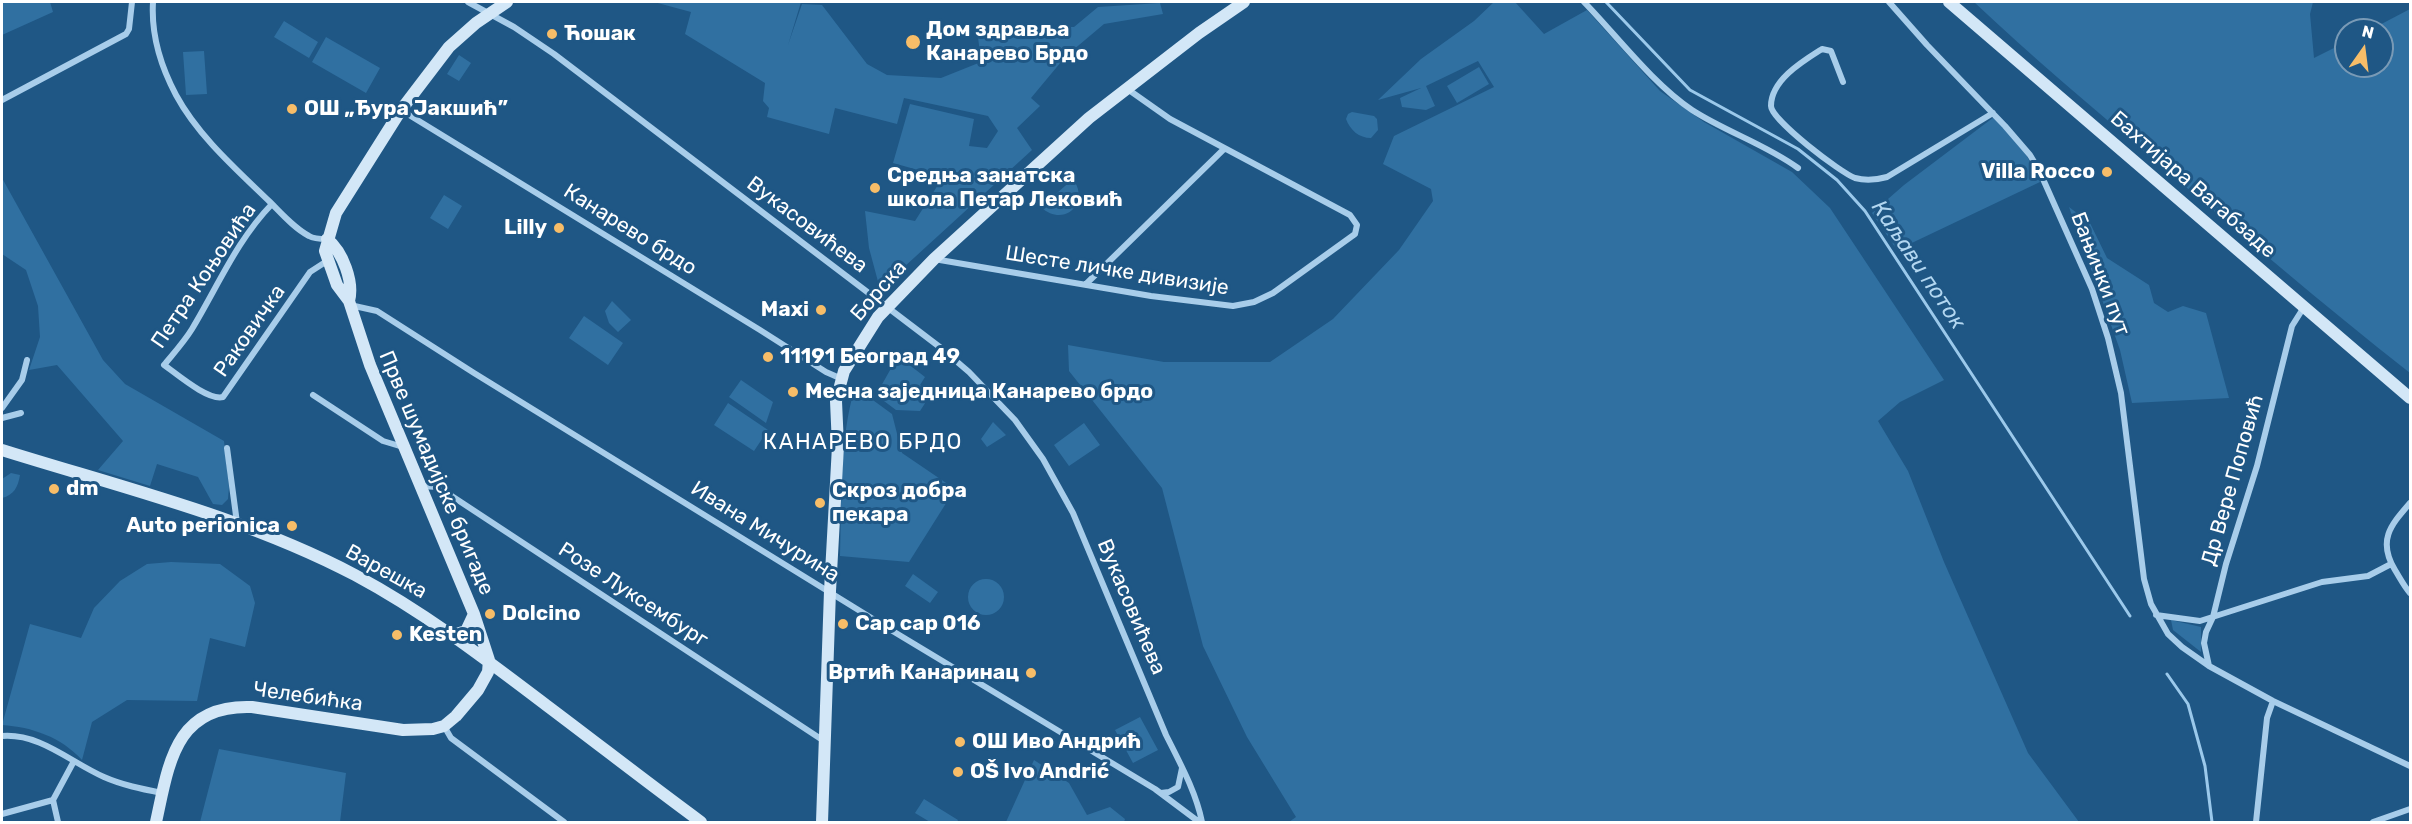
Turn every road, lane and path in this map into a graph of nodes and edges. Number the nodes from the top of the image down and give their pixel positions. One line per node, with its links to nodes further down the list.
1 (132, 2): 12 (street)
2 (153, 2): 17 (street, Петра Коњовића)
3 (468, 2): 9 (street, Вукасовићева)
4 (507, 2): 9 (street)
5 (1584, 2): 16 (street)
6 (1889, 2): 14 (street, Бањички пут)
7 (1949, 2): 24 (street, Бахтијара Вагабзаде)
8 (1236, 3): 11 (street, Борска)
9 (489, 13): 13 (street); 23 (street, Вукасовићева)
10 (1843, 82): 14 (street)
11 (1126, 88): 15 (street, Шесте личке дивизије); 19 (street, Борска)
12 (2, 100)
13 (401, 110): 18 (street); 27 (street, Канарево брдо)
14 (1993, 113): 43 (street, Бањички пут)
15 (1224, 149): 21 (street); 21 (street, Шесте личке дивизије)
16 (1798, 168)
17 (272, 204): 18 (street, Петра Коњовића); 26 (street, Петра Коњовића)
18 (327, 239): 20 (street, Прве шумадијске бригаде); 22 (street, Прве шумадијске бригаде)
19 (934, 259): 21 (street, Шесте личке дивизије); 23 (street, Борска)
20 (327, 261): 22 (street, Прве шумадијске бригаде); 26 (street, Раковичка)
21 (1086, 284)
22 (349, 303): 33 (street, Прве шумадијске бригаде); 40 (street, Ивана Мичурина)
23 (887, 306): 27 (street, Борска); 54 (street, Вукасовићева)
24 (2304, 306): 29 (street, Бахтијара Вагабзаде); 44 (street, Др Вере Поповић)
25 (27, 360): 30 (street)
26 (164, 365)
27 (842, 379): 40 (street, Борска)
28 (314, 395): 33 (street)
29 (2410, 398)
30 (2, 408)
31 (21, 413): 32 (street)
32 (2, 418)
33 (403, 447): 36 (street, Прве шумадијске бригаде)
34 (227, 448): 38 (street)
35 (2, 450): 38 (street, Варешка)
36 (420, 486): 42 (street, Прве шумадијске бригаде); 51 (street, Розе Луксембург)
37 (2410, 503): 39 (street)
38 (237, 523): 45 (street, Варешка)
39 (2391, 564): 41 (street); 44 (street)
40 (830, 591): 51 (street, Борска); 56 (street, Ивана Мичурина)
41 (2410, 593)
42 (474, 614): 45 (street); 46 (street, Прве шумадијске бригаде)
43 (2156, 615): 44 (street); 47 (street, Бањички пут)
44 (2213, 617): 47 (street, Др Вере Поповић)
45 (453, 635): 46 (street, Варешка)
46 (489, 660): 49 (street); 63 (street, Варешка)
47 (2208, 666): 48 (street, Бањички пут)
48 (2273, 701): 53 (street, Бањички пут); 66 (street)
49 (444, 726): 55 (street, Челебићка); 62 (street)
50 (2, 735): 52 (street)
51 (824, 741): 64 (street, Борска)
52 (74, 760): 55 (street); 57 (street)
53 (2410, 766)
54 (1182, 768): 56 (street); 65 (street, Вукасовићева)
55 (163, 793): 61 (street, Челебићка)
56 (1160, 793): 65 (street, Ивана Мичурина)
57 (53, 800): 59 (street); 60 (street)
58 (2410, 809): 67 (street)
59 (2, 814)
60 (58, 822)
61 (156, 822)
62 (564, 822)
63 (701, 822)
64 (822, 822)
65 (1201, 822)
66 (2256, 822)
67 (2373, 822)

